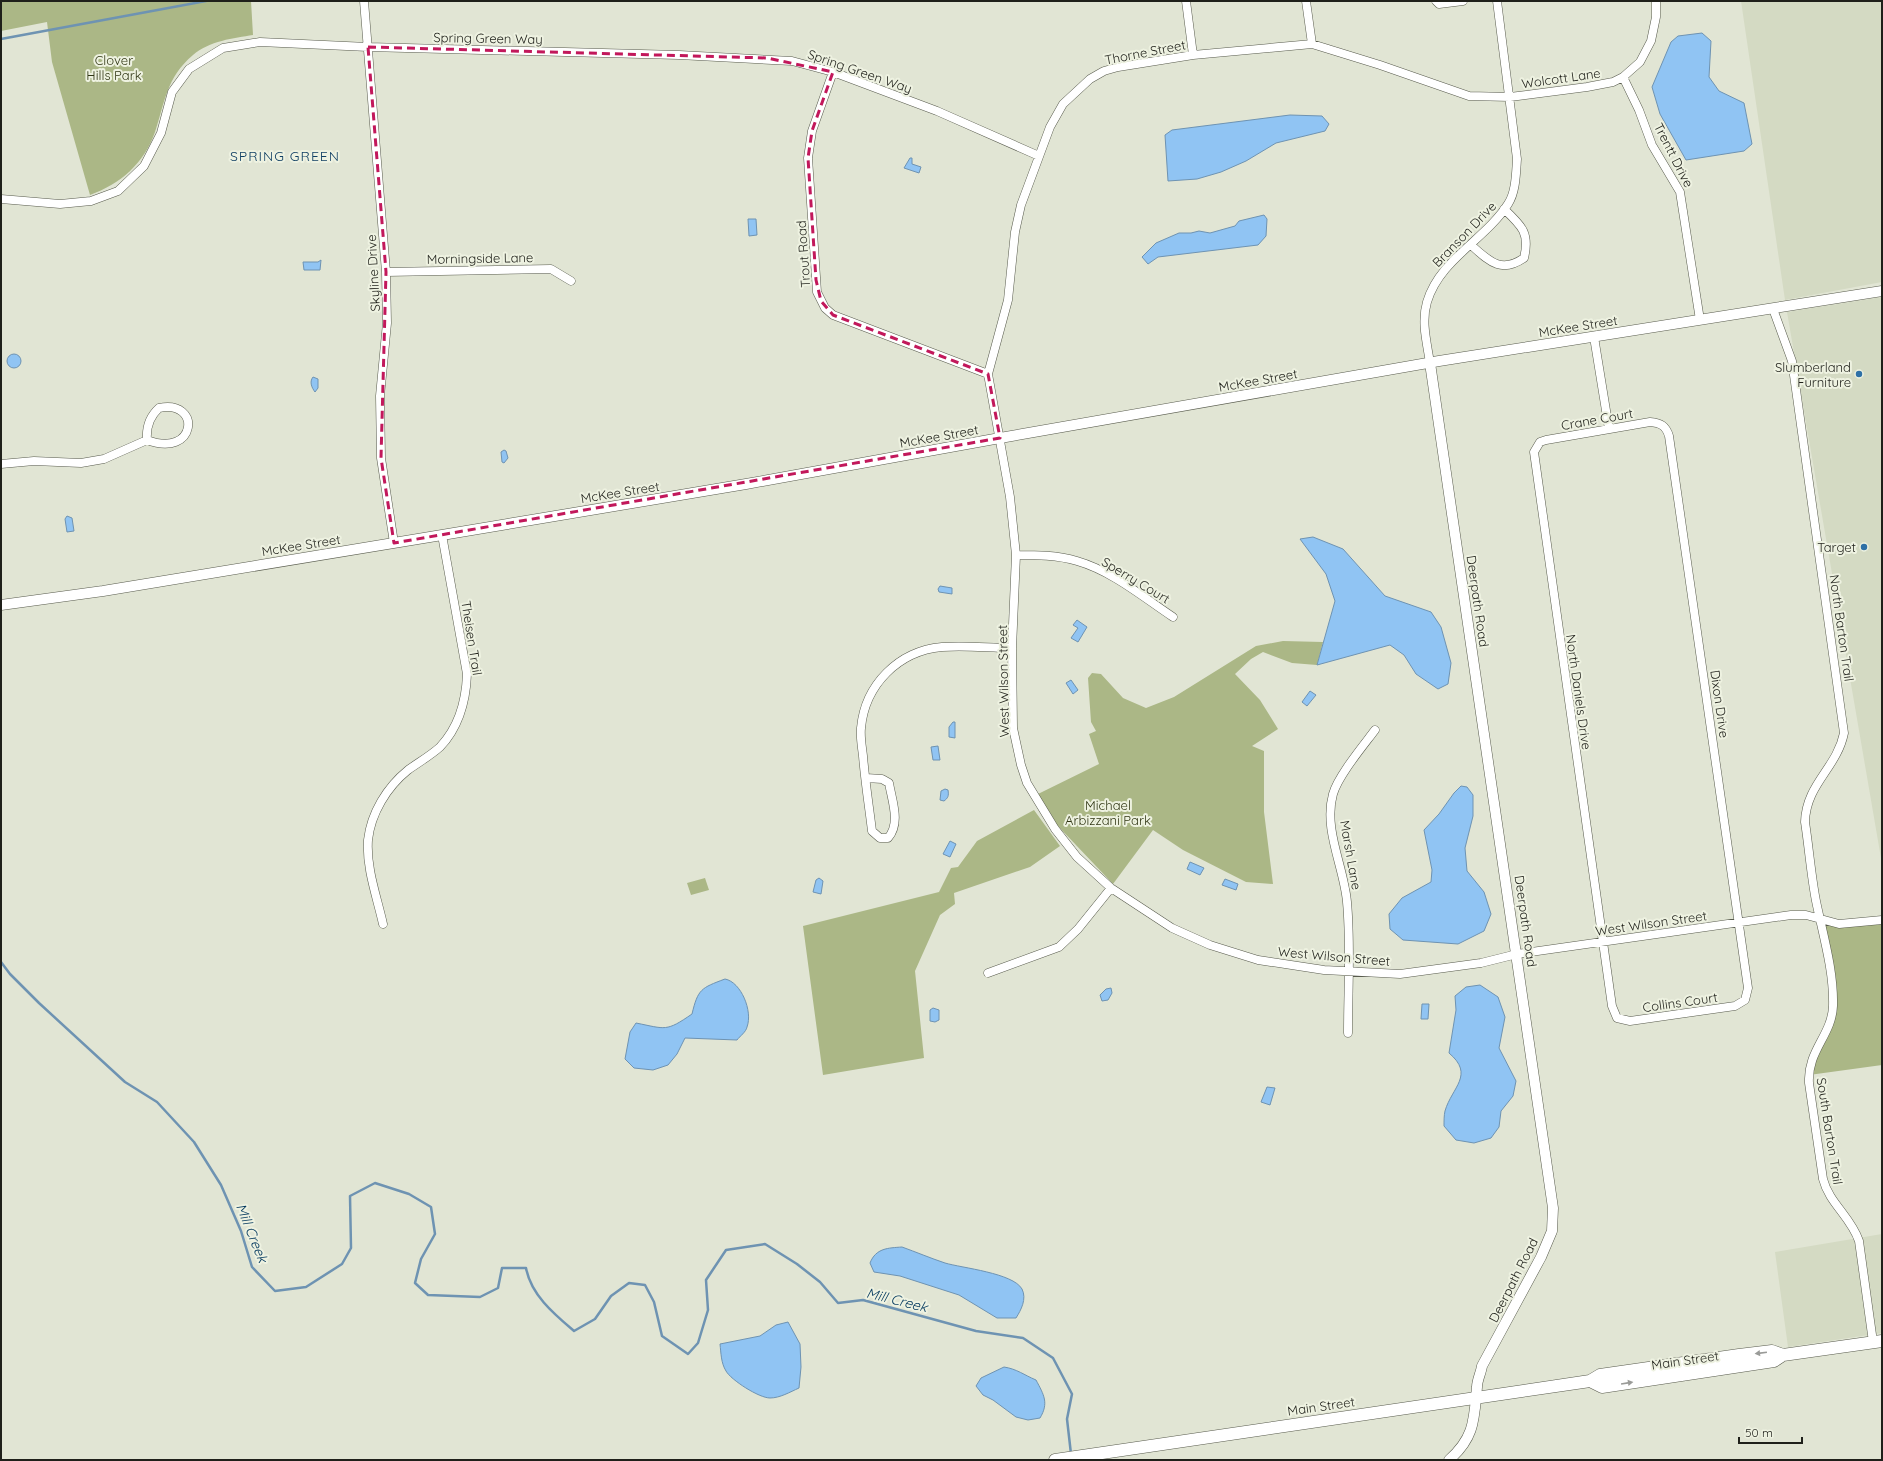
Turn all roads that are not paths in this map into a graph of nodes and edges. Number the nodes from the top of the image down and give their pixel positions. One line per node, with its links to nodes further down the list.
1 (1186, 1): 10 (street)
2 (1306, 1): 8 (street)
3 (1436, 1): 4 (street)
4 (1463, 1)
5 (1497, 1): 13 (street, Branson Drive)
6 (1656, 1): 12 (street, Wolcott Lane)
7 (364, 3): 9 (street, Skyline Drive)
8 (1312, 44): 10 (street, Thorne Street); 13 (street, Thorne Street)
9 (368, 47): 11 (street, Spring Green Way); 15 (street, Spring Green Way); 18 (street, Skyline Drive)
10 (1193, 55): 14 (street, Thorne Street)
11 (833, 72): 14 (street, Spring Green Way); 25 (street, Trout Road)
12 (1623, 77): 13 (street, Wolcott Lane); 22 (street, Trentt Drive)
13 (1510, 97): 16 (street, Branson Drive)
14 (1039, 156): 25 (street, Thorne Street)
15 (1, 199)
16 (1504, 209): 17 (street, Branson Drive); 17 (street)
17 (1471, 245): 24 (street, Branson Drive)
18 (386, 272): 19 (street, Morningside Lane); 33 (street, Skyline Drive)
19 (571, 281)
20 (1882, 291): 21 (street, McKee Street)
21 (1773, 309): 22 (street, McKee Street); 41 (street, North Barton Trail)
22 (1700, 320): 23 (street, McKee Street)
23 (1594, 337): 24 (street, McKee Street); 27 (street)
24 (1430, 363): 28 (street, McKee Street); 46 (street, Deerpath Road)
25 (988, 374): 28 (street, Thorne Street)
26 (1663, 426): 27 (street, Crane Court); 43 (street, Dixon Drive)
27 (1609, 429): 30 (street, Crane Court)
28 (1000, 438): 32 (street, McKee Street); 34 (street, West Wilson Street)
29 (147, 440): 29 (street); 31 (street)
30 (1536, 446): 45 (street, North Daniels Drive)
31 (1, 464)
32 (442, 535): 33 (street, McKee Street); 44 (street, Theisen Trail)
33 (394, 543): 35 (street, McKee Street)
34 (1016, 555): 36 (street, Sperry Court); 37 (street, West Wilson Street)
35 (1, 605)
36 (1173, 617)
37 (1012, 648): 39 (street); 40 (street, West Wilson Street)
38 (1374, 730): 47 (street, Marsh Lane)
39 (866, 778): 39 (street)
40 (1111, 888): 47 (street, West Wilson Street); 48 (street)
41 (1821, 919): 42 (street, West Wilson Street); 43 (street, West Wilson Street); 52 (street, South Barton Trail)
42 (1882, 920)
43 (1739, 922): 45 (street, West Wilson Street); 49 (street, Dixon Drive)
44 (383, 924)
45 (1603, 942): 46 (street, West Wilson Street); 50 (street, North Daniels Drive)
46 (1517, 954): 47 (street, West Wilson Street); 53 (street, Deerpath Road)
47 (1348, 972): 51 (street, Marsh Lane)
48 (988, 973)
49 (1748, 988): 50 (street, Collins Court)
50 (1612, 1006)
51 (1348, 1033)
52 (1877, 1341): 53 (main road, Main Street)
53 (1477, 1398): 54 (main road, Main Street); 55 (street, Deerpath Road)
54 (1056, 1460)
55 (1449, 1460)

